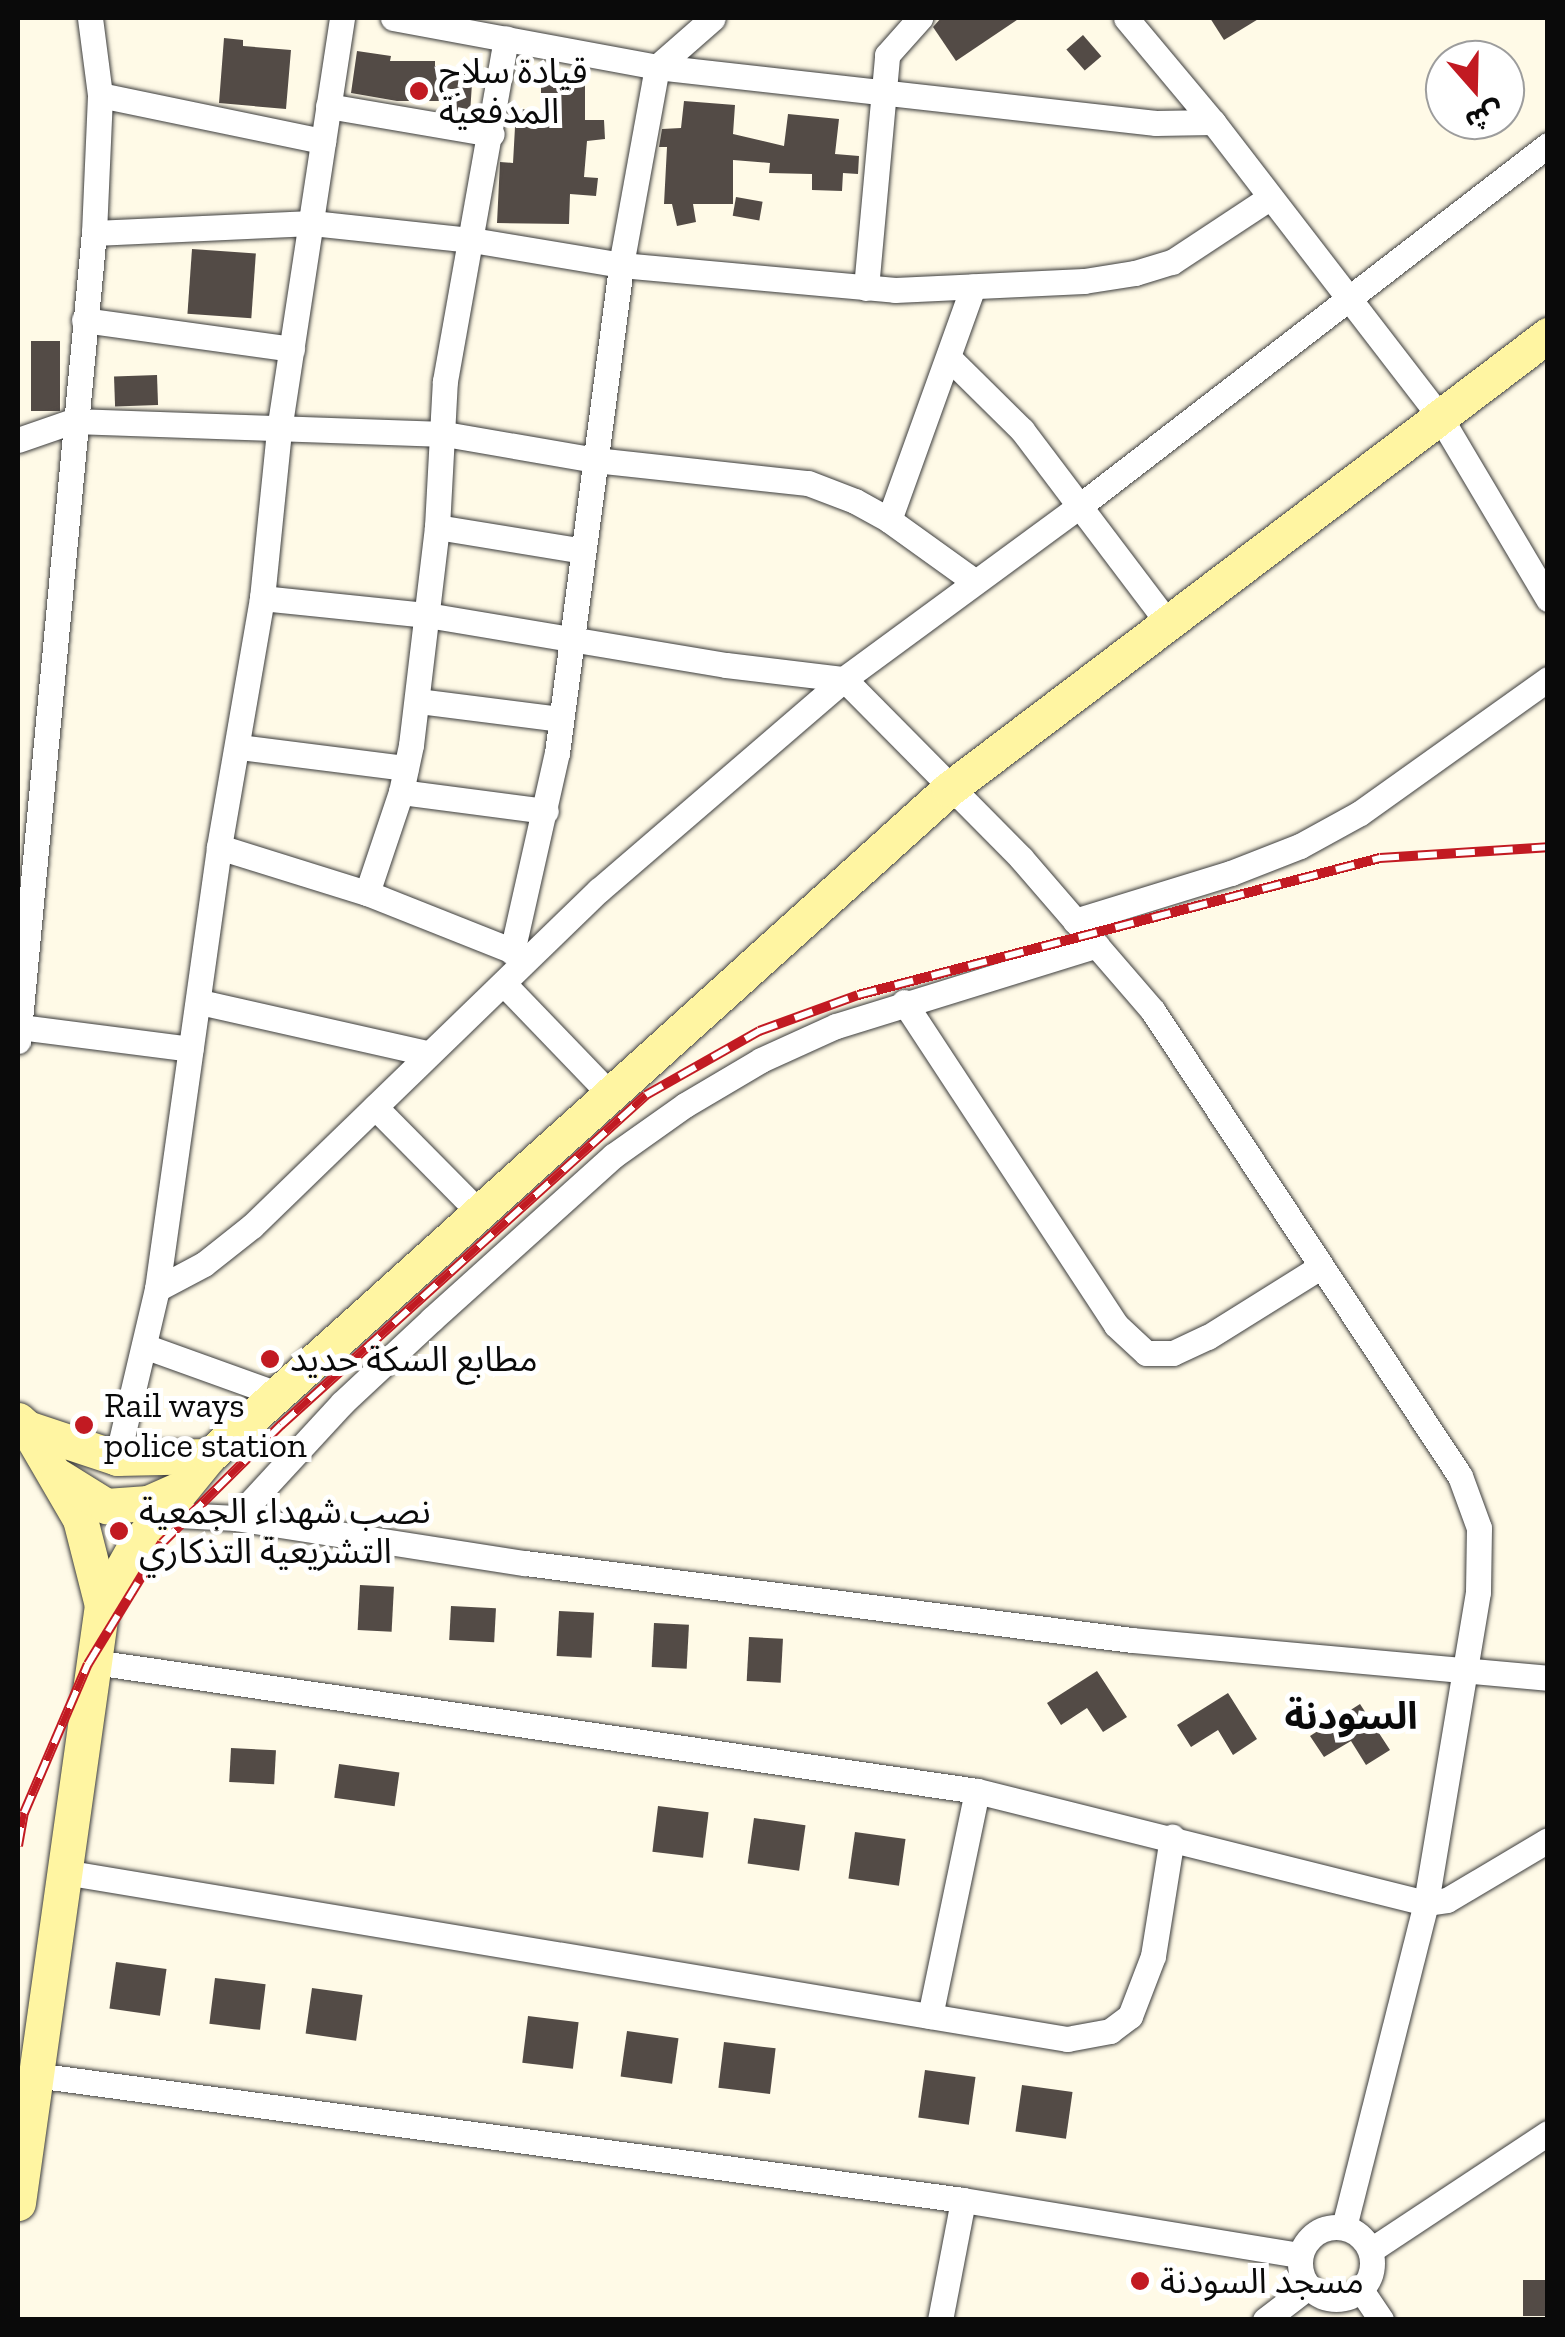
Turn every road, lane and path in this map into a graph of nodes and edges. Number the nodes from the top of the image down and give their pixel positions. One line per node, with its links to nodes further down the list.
1 (90, 18): 11 (street)
2 (342, 18): 12 (street)
3 (393, 18): 7 (street)
4 (713, 18): 9 (street)
5 (920, 18): 10 (street)
6 (1126, 18): 13 (street)
7 (454, 22): 8 (street)
8 (506, 38): 9 (street); 14 (street)
9 (658, 67): 10 (street); 21 (street)
10 (886, 95): 13 (street); 23 (street)
11 (100, 96): 15 (street); 19 (street)
12 (328, 106): 14 (street); 15 (street)
13 (1213, 122): 17 (street)
14 (492, 134): 20 (street)
15 (323, 141): 18 (street)
16 (1548, 145): 24 (street)
17 (1269, 198): 22 (street); 24 (street)
18 (312, 223): 19 (street); 20 (street); 27 (street)
19 (94, 233): 25 (street)
20 (472, 240): 21 (street); 32 (street)
21 (621, 265): 23 (street); 34 (street)
22 (973, 287): 23 (street); 28 (street)
23 (866, 288)
24 (1348, 301): 29 (street); 35 (street)
25 (84, 320): 27 (street); 30 (street)
26 (1548, 335): 29 (street)
27 (292, 349): 31 (street)
28 (949, 358): 35 (street); 36 (street)
29 (1440, 416): 41 (street); 43 (street)
30 (74, 422): 31 (street); 33 (street); 61 (street)
31 (279, 430): 32 (street); 40 (street)
32 (445, 434): 34 (street); 37 (street)
33 (18, 440)
34 (595, 460): 36 (street); 38 (street)
35 (1080, 504): 39 (street); 43 (street)
36 (889, 520): 39 (street)
37 (437, 528): 38 (street); 42 (street)
38 (583, 551): 44 (street)
39 (974, 582): 46 (street)
40 (262, 598): 42 (street); 49 (street)
41 (1548, 599)
42 (427, 615): 44 (street); 47 (street)
43 (1168, 623): 51 (street)
44 (572, 638): 46 (street); 48 (street)
45 (1548, 678): 55 (street)
46 (844, 680): 51 (street); 57 (street)
47 (418, 701): 48 (street); 50 (street)
48 (561, 719): 52 (street)
49 (239, 747): 50 (street); 53 (street)
50 (404, 780): 52 (street); 54 (street)
51 (949, 789): 55 (street); 64 (street)
52 (546, 811): 57 (street)
53 (220, 847): 54 (street); 59 (street)
54 (366, 892): 57 (street)
55 (1076, 921): 56 (street)
56 (1097, 945): 60 (street); 67 (street)
57 (521, 954): 58 (street)
58 (504, 984): 63 (street); 64 (street)
59 (200, 1002): 62 (street); 63 (street)
60 (904, 1002): 67 (street); 76 (street)
61 (19, 1034): 62 (street)
62 (191, 1049): 68 (street)
63 (426, 1053): 65 (street)
64 (610, 1094): 66 (street)
65 (375, 1107): 66 (street); 68 (street)
66 (478, 1212): 70 (street)
67 (1320, 1267): 79 (street)
68 (156, 1290): 69 (street)
69 (144, 1346): 70 (street); 73 (street)
70 (277, 1394): 72 (street)
71 (22, 1424): 73 (street); 74 (street)
72 (208, 1456): 73 (street); 75 (street)
73 (117, 1458)
74 (57, 1476): 75 (street); 77 (street)
75 (169, 1502): 76 (street); 77 (street)
76 (236, 1518): 79 (street)
77 (102, 1605): 78 (street)
78 (94, 1662): 81 (street); 84 (street)
79 (1463, 1670): 80 (street); 85 (street)
80 (1548, 1678)
81 (976, 1791): 82 (street); 86 (street)
82 (1172, 1836): 85 (street); 86 (street)
83 (1548, 1840): 85 (street)
84 (64, 1872): 86 (street); 87 (street)
85 (1426, 1903): 91 (street)
86 (930, 2016)
87 (35, 2075): 89 (street); 90 (street)
88 (1548, 2133): 92 (street)
89 (963, 2200): 93 (street); 96 (street)
90 (18, 2203)
91 (1344, 2227): 92 (street); 93 (street)
92 (1371, 2250): 95 (street)
93 (1300, 2255): 94 (street)
94 (1308, 2287): 95 (street); 97 (street)
95 (1362, 2290): 98 (street)
96 (940, 2320)
97 (1265, 2320)
98 (1381, 2320)

